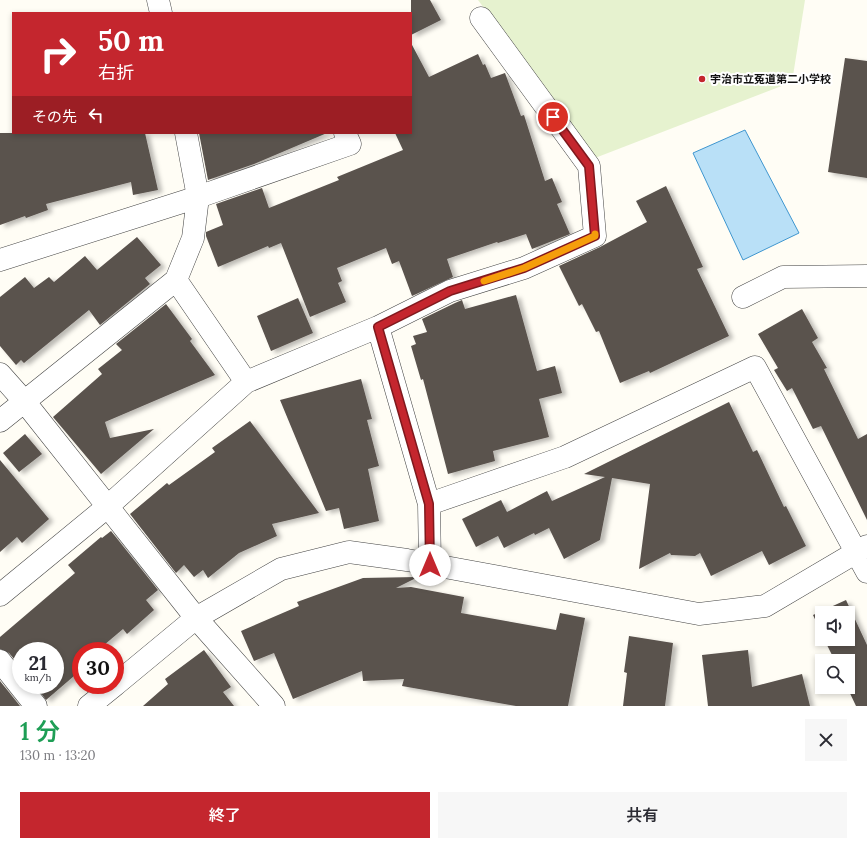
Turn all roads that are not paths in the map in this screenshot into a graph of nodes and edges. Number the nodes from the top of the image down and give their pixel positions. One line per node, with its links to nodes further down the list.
1 (158, 0): 2 (street)
2 (161, 12)
3 (481, 18): 11 (street)
4 (186, 134): 6 (street)
5 (345, 134): 6 (street)
6 (198, 197): 7 (street); 9 (street)
7 (0, 260)
8 (867, 276): 10 (street)
9 (176, 280): 13 (street); 14 (street)
10 (743, 297)
11 (378, 327): 13 (street); 16 (street)
12 (0, 374): 14 (street)
13 (246, 382): 17 (street)
14 (24, 401): 15 (street); 17 (street)
15 (0, 421)
16 (429, 504): 18 (street); 19 (street)
17 (107, 507): 21 (street); 22 (street)
18 (861, 549): 19 (street); 20 (street)
19 (430, 565): 22 (street)
20 (867, 572)
21 (0, 595)
22 (196, 618): 24 (street); 28 (street)
23 (0, 661): 26 (street)
24 (124, 678)
25 (104, 694): 27 (street)
26 (36, 706)
27 (89, 706)
28 (274, 706)

